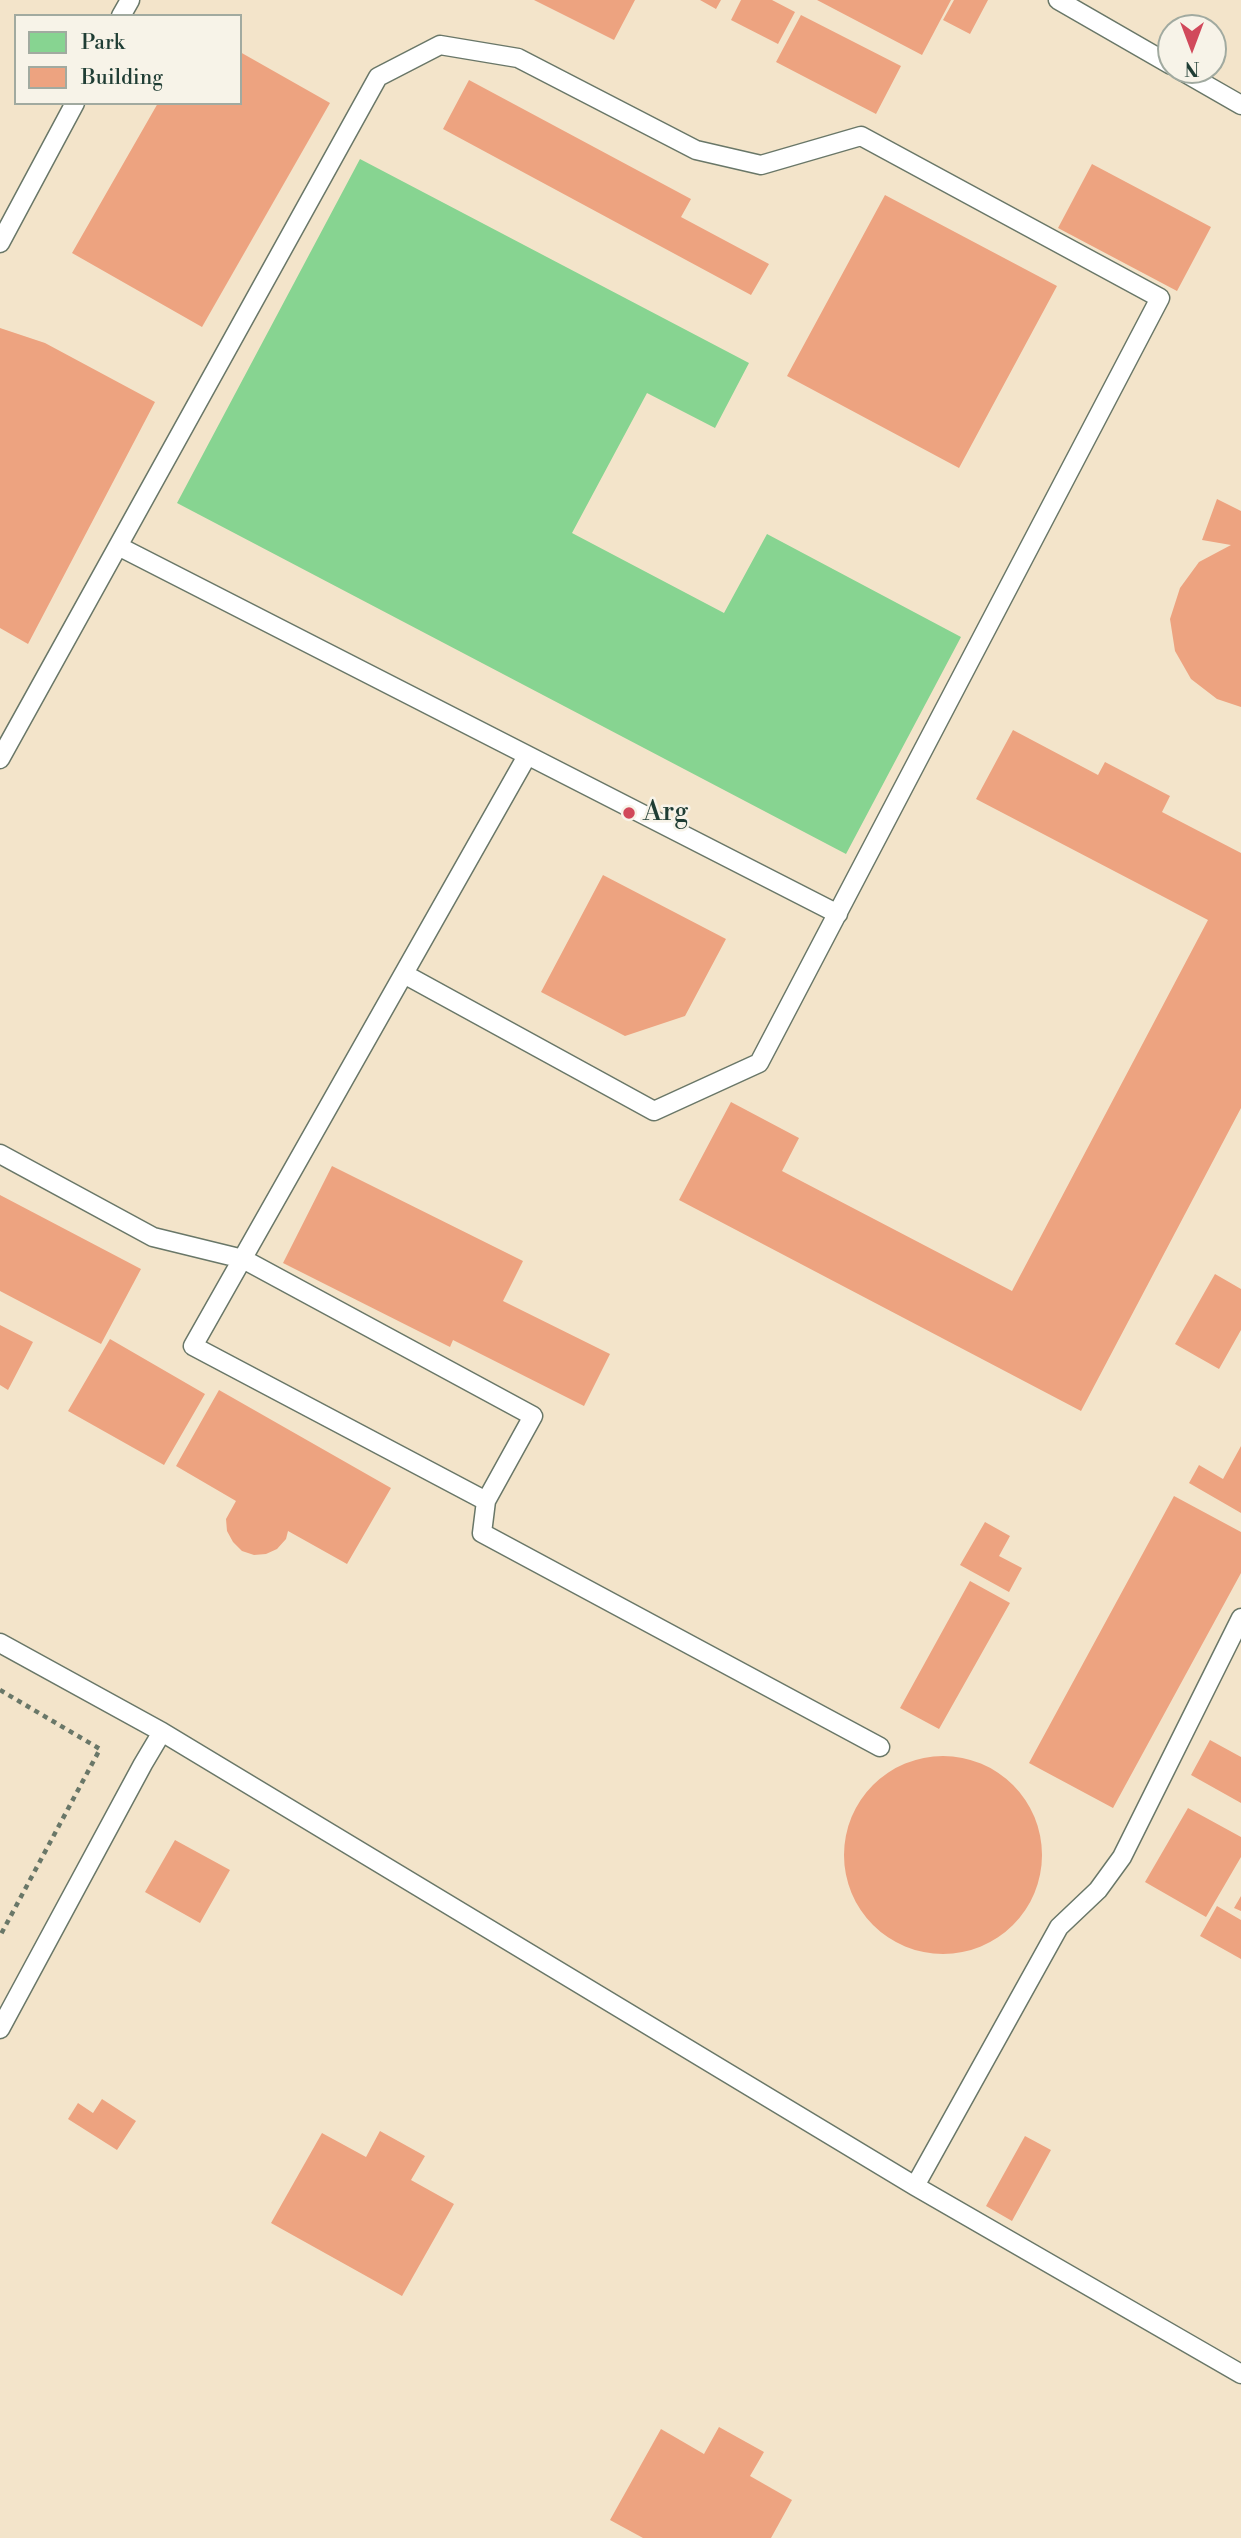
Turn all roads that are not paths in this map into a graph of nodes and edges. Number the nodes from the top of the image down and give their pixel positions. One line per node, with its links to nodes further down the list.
1 (1058, 0): 2 (lane)
2 (1157, 57)
3 (1204, 84): 5 (lane)
4 (74, 105): 6 (lane)
5 (1241, 105)
6 (0, 243)
7 (118, 546): 8 (lane); 9 (lane); 10 (lane)
8 (527, 756): 10 (lane); 11 (lane)
9 (0, 759)
10 (838, 914): 11 (lane)
11 (404, 974): 13 (lane)
12 (0, 1154): 13 (lane)
13 (243, 1259): 14 (lane); 14 (lane)
14 (486, 1501): 18 (lane)
15 (1241, 1618): 20 (lane)
16 (0, 1643): 17 (lane)
17 (162, 1732): 19 (lane); 20 (lane)
18 (880, 1747)
19 (0, 2029)
20 (915, 2186): 21 (lane)
21 (1241, 2374)

